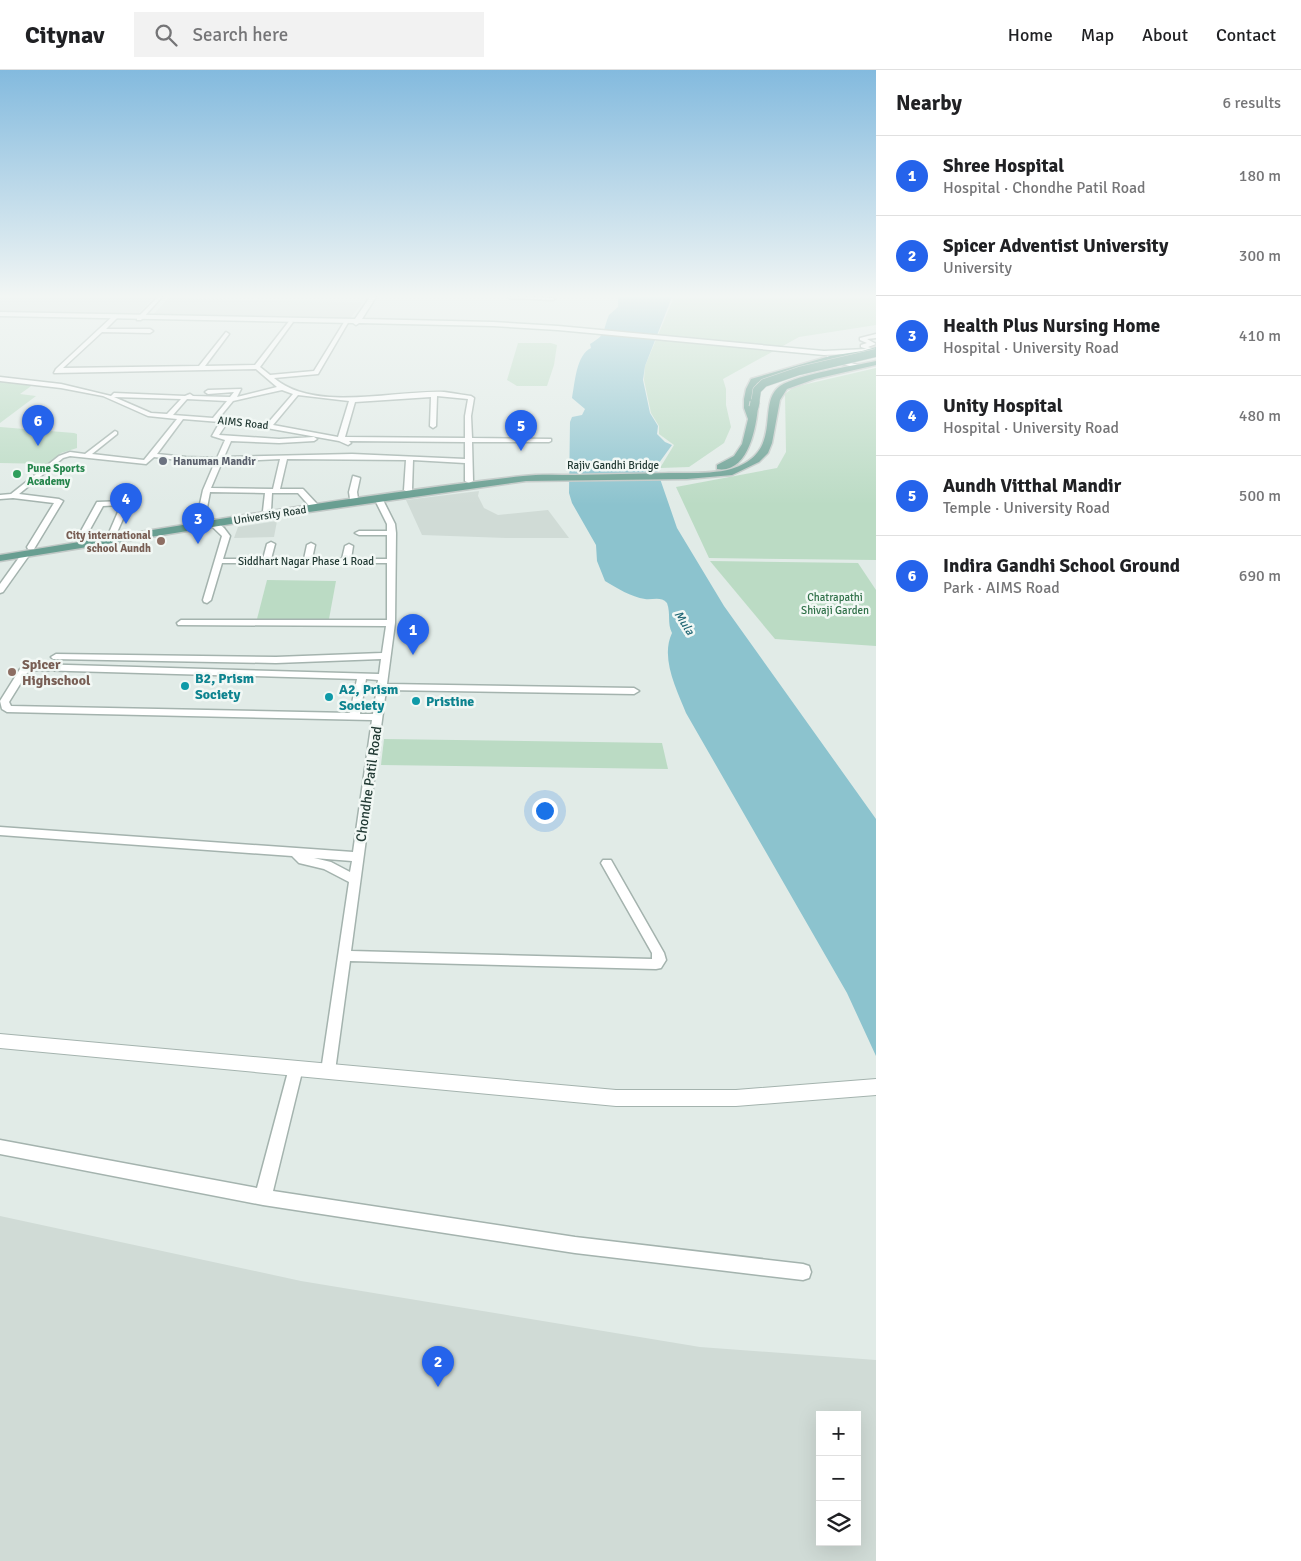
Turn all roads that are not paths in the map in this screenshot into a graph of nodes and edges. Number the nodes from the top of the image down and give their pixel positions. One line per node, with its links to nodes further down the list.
1 (62, 367): 9 (street)
2 (257, 367): 8 (street); 11 (street)
3 (320, 367): 11 (street)
4 (807, 367): 25 (main road)
5 (814, 367): 25 (main road, bridge)
6 (846, 367): 10 (main road)
7 (855, 367): 10 (main road)
8 (200, 368): 9 (street)
9 (58, 370): 13 (street)
10 (820, 376): 46 (main road)
11 (269, 377): 14 (street)
12 (0, 379): 13 (street, AIMS Road)
13 (45, 383): 16 (street, AIMS Road)
14 (282, 388): 15 (street); 19 (street)
15 (296, 394): 20 (street); 26 (street)
16 (105, 395): 18 (street); 21 (street, AIMS Road)
17 (434, 395): 20 (street); 27 (street); 31 (street)
18 (186, 397): 19 (street); 19 (street); 21 (street)
19 (234, 399): 23 (street)
20 (352, 400): 30 (street)
21 (168, 417): 22 (street, AIMS Road)
22 (181, 418): 23 (street, AIMS Road); 38 (street)
23 (214, 420): 24 (street, AIMS Road)
24 (225, 420): 26 (street, AIMS Road); 32 (street)
25 (752, 420): 46 (main road)
26 (269, 426): 28 (street, AIMS Road)
27 (434, 426)
28 (292, 430): 30 (street, AIMS Road); 33 (street)
29 (115, 433): 37 (street)
30 (339, 439): 31 (street, AIMS Road); 33 (street); 36 (street)
31 (469, 439): 34 (street, AIMS Road); 44 (street)
32 (228, 440): 35 (street); 43 (street)
33 (288, 440): 35 (street)
34 (549, 440)
35 (279, 441): 39 (street)
36 (356, 450): 40 (street); 41 (street)
37 (87, 455): 45 (street); 53 (street)
38 (152, 456): 42 (street); 45 (street)
39 (273, 457): 40 (street); 43 (street)
40 (284, 457): 52 (street)
41 (410, 458): 44 (street); 51 (street)
42 (179, 460): 43 (street); 45 (street)
43 (219, 461): 50 (street)
44 (469, 461): 49 (street)
45 (146, 462)
46 (686, 474): 47 (main road, Rajiv Gandhi Bridge)
47 (539, 475): 49 (main road, University Road)
48 (356, 478): 56 (street)
49 (469, 484): 51 (main road, University Road); 55 (main road, University Road)
50 (207, 490): 52 (street); 59 (street)
51 (408, 490): 56 (main road, University Road)
52 (272, 491): 57 (street); 58 (street)
53 (13, 496): 54 (street); 67 (street)
54 (0, 497)
55 (378, 498): 57 (main road, University Road); 61 (street, Chondhe Patil Road)
56 (354, 499): 57 (main road, University Road)
57 (314, 506): 58 (main road, University Road); 59 (main road, University Road)
58 (267, 511): 59 (main road, University Road)
59 (210, 522): 62 (main road, University Road); 67 (main road, University Road); 70 (street)
60 (359, 533): 61 (street)
61 (392, 533): 74 (street, Chondhe Patil Road)
62 (112, 535): 63 (main road, University Road); 63 (street)
63 (80, 540): 67 (main road, University Road)
64 (271, 544): 71 (street)
65 (311, 545): 72 (street)
66 (349, 546): 73 (street)
67 (28, 550): 68 (main road, University Road); 69 (main road, University Road); 75 (street)
68 (0, 552)
69 (0, 558)
70 (220, 561): 71 (street, Siddhart Nagar Phase 1 Road); 76 (street)
71 (266, 561): 72 (street, Siddhart Nagar Phase 1 Road)
72 (307, 561): 73 (street, Siddhart Nagar Phase 1 Road)
73 (346, 561): 74 (street, Siddhart Nagar Phase 1 Road)
74 (392, 561): 78 (street, Chondhe Patil Road)
75 (0, 590)
76 (207, 600)
77 (181, 623): 78 (street)
78 (391, 623): 79 (street, Chondhe Patil Road)
79 (386, 656): 80 (street); 82 (street, Chondhe Patil Road)
80 (56, 657)
81 (362, 677): 82 (street); 84 (street); 84 (street)
82 (382, 682): 83 (street); 85 (street, Chondhe Patil Road)
83 (634, 691)
84 (355, 716): 85 (street)
85 (378, 717): 88 (street, Chondhe Patil Road)
86 (0, 831): 87 (street)
87 (293, 852): 88 (street); 90 (street)
88 (359, 857): 90 (street, Chondhe Patil Road)
89 (607, 863): 91 (street)
90 (355, 880): 91 (street, Chondhe Patil Road)
91 (344, 956): 94 (street, Chondhe Patil Road)
92 (0, 1041): 93 (street)
93 (296, 1068): 94 (street); 97 (street)
94 (328, 1071): 95 (street)
95 (869, 1087)
96 (0, 1147): 97 (street)
97 (263, 1197): 98 (street)
98 (804, 1272)

